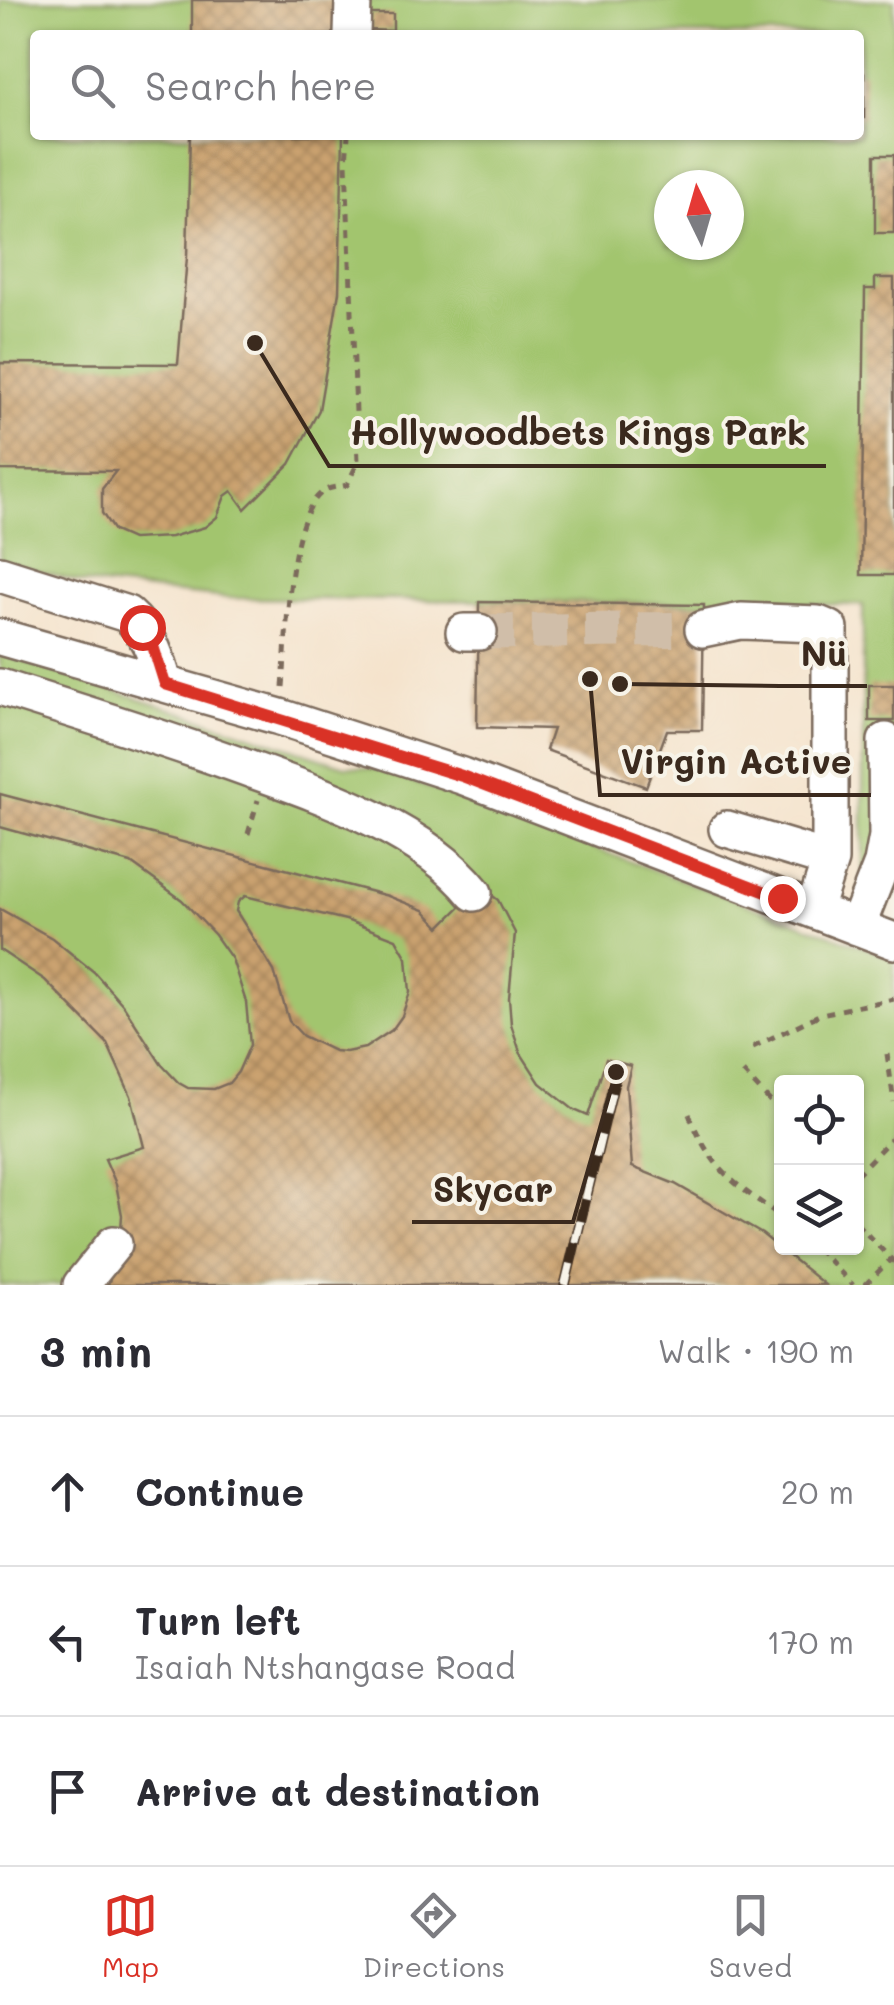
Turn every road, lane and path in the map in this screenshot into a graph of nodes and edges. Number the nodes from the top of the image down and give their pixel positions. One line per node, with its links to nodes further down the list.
1 (353, 0): 2 (street)
2 (352, 30)
3 (348, 140): 9 (path)
4 (0, 574): 7 (street)
5 (715, 626): 14 (street)
6 (0, 636): 7 (street)
7 (165, 684): 9 (street)
8 (0, 687): 11 (street)
9 (280, 717): 16 (street)
10 (886, 740): 17 (street)
11 (265, 774): 13 (path); 15 (street)
12 (727, 829): 14 (street)
13 (248, 834)
14 (830, 860): 16 (street)
15 (474, 893)
16 (814, 910): 17 (street)
17 (857, 926): 18 (street)
18 (894, 941)
19 (894, 999): 20 (path)
20 (753, 1048)
21 (887, 1054): 23 (path)
22 (742, 1072): 24 (path)
23 (894, 1102)
24 (774, 1106)
25 (689, 1114): 28 (path)
26 (894, 1136): 27 (path)
27 (864, 1167)
28 (774, 1211)
29 (864, 1231): 32 (path)
30 (114, 1244): 33 (street)
31 (824, 1255): 34 (path)
32 (892, 1261): 35 (path)
33 (81, 1285)
34 (853, 1285)
35 (864, 1285)

